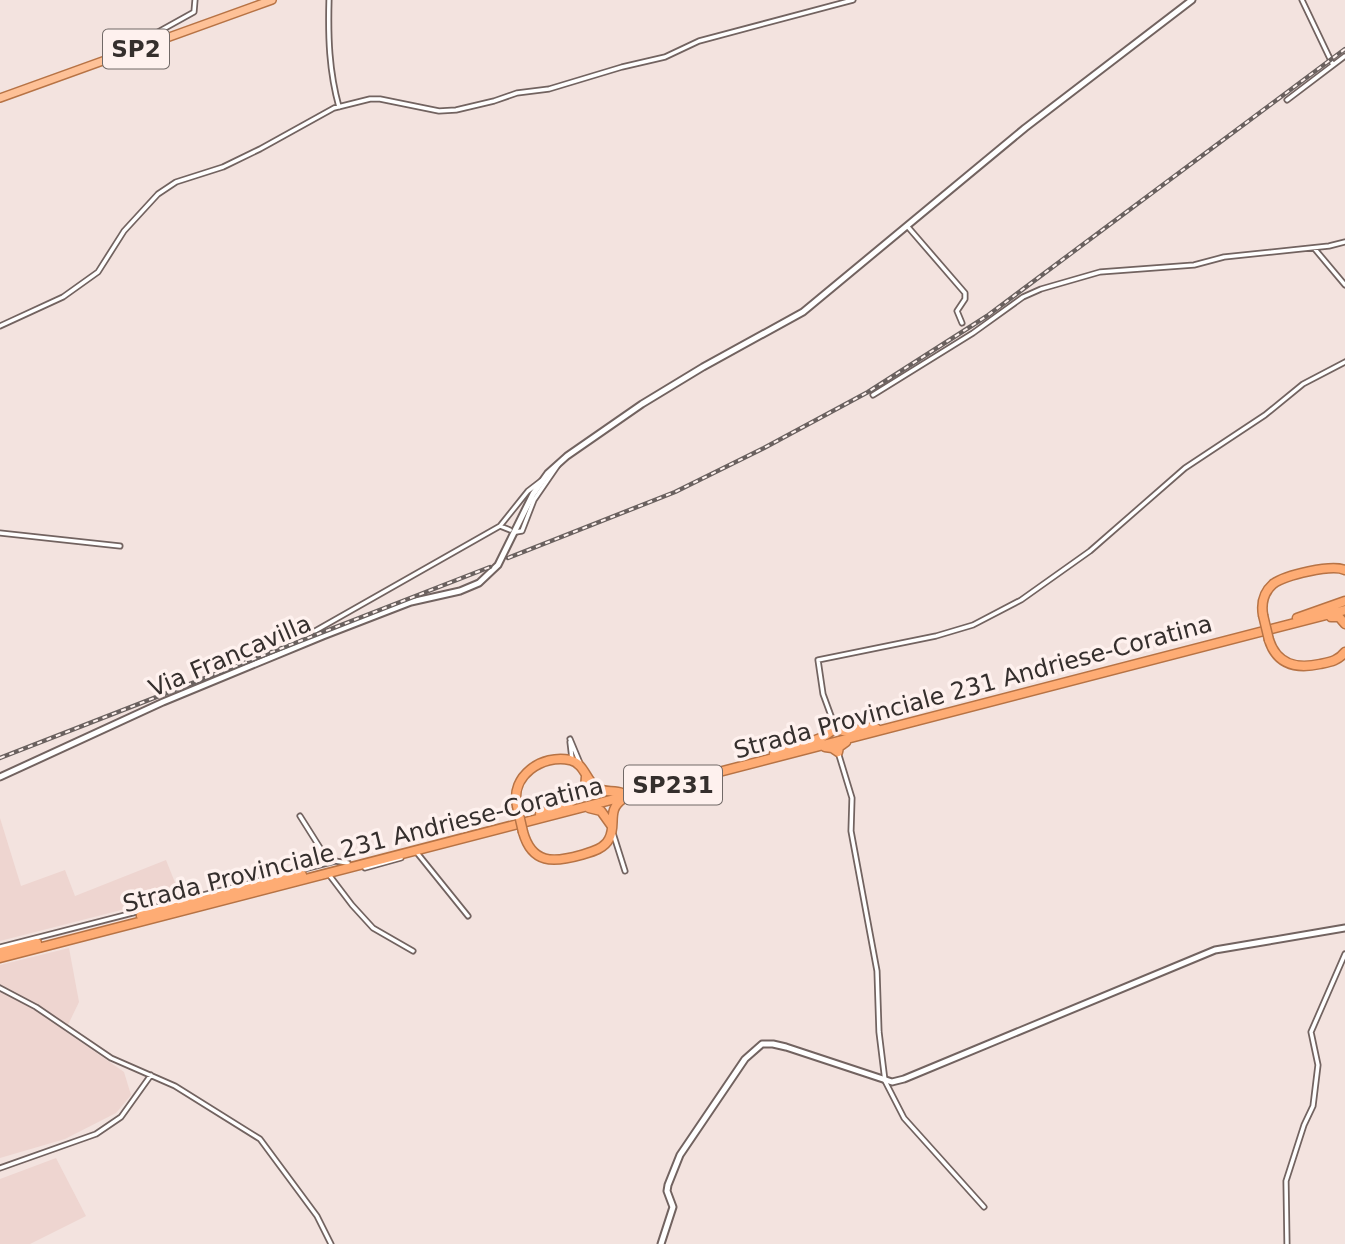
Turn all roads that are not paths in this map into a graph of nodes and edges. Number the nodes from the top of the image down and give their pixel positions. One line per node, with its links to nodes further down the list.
1 (195, 0): 7 (street)
2 (272, 0): 7 (main road, SP2)
3 (329, 0): 12 (street)
4 (853, 0): 12 (street)
5 (1192, 0): 13 (street)
6 (1302, 0): 9 (street)
7 (152, 43): 10 (main road, SP2)
8 (1345, 57): 9 (street)
9 (1333, 65): 11 (street)
10 (0, 98)
11 (1287, 100)
12 (339, 107): 18 (street)
13 (908, 227): 17 (street); 21 (street)
14 (1345, 242): 15 (street)
15 (1314, 248): 16 (street); 20 (street)
16 (1345, 285)
17 (962, 323)
18 (0, 326)
19 (1345, 362): 32 (street)
20 (873, 395)
21 (559, 464): 22 (street); 23 (street)
22 (530, 493): 23 (street); 40 (street, Via Francavilla)
23 (500, 526): 30 (street)
24 (0, 533): 25 (street)
25 (120, 546)
26 (1345, 570): 31 (highway, bridge)
27 (1345, 606): 28 (highway, Strada Provinciale 231 Andriese-Coratina / SP231)
28 (1297, 620): 29 (highway); 33 (highway, Strada Provinciale 231 Andriese-Coratina / SP231)
29 (1345, 624)
30 (315, 631)
31 (1345, 652)
32 (835, 726): 33 (highway); 36 (highway)
33 (878, 730): 35 (highway); 36 (highway, Strada Provinciale 231 Andriese-Coratina / SP231); 37 (highway, Strada Provinciale 231 Andriese-Coratina / SP231)
34 (572, 749): 38 (street); 39 (street); 39 (street)
35 (838, 752): 37 (highway); 61 (street)
36 (774, 754): 41 (highway, Strada Provinciale 231 Andriese-Coratina / SP231)
37 (788, 756): 42 (highway, Strada Provinciale 231 Andriese-Coratina / SP231)
38 (560, 760): 39 (highway); 46 (highway, bridge)
39 (579, 766): 41 (highway); 44 (highway)
40 (0, 777)
41 (622, 793): 44 (highway, Strada Provinciale 231 Andriese-Coratina / SP231)
42 (639, 794): 43 (highway, Strada Provinciale 231 Andriese-Coratina / SP231); 46 (highway)
43 (583, 808): 46 (highway); 47 (highway, Strada Provinciale 231 Andriese-Coratina / SP231)
44 (540, 814): 50 (highway, Strada Provinciale 231 Andriese-Coratina / SP231)
45 (300, 816): 49 (street)
46 (612, 841): 51 (street)
47 (439, 844): 48 (street); 58 (highway, Strada Provinciale 231 Andriese-Coratina / SP231)
48 (418, 854): 52 (street); 53 (street)
49 (329, 862): 50 (street); 55 (street)
50 (348, 863): 55 (highway, Strada Provinciale 231 Andriese-Coratina / SP231)
51 (625, 871)
52 (330, 876): 56 (street); 58 (street)
53 (467, 916)
54 (1345, 928): 61 (street)
55 (0, 949)
56 (413, 951)
57 (1345, 954): 66 (street)
58 (0, 959)
59 (0, 988): 60 (street)
60 (152, 1074): 62 (street); 64 (street)
61 (885, 1081): 63 (street); 65 (street)
62 (0, 1168)
63 (984, 1207)
64 (331, 1244)
65 (661, 1244)
66 (1287, 1244)

